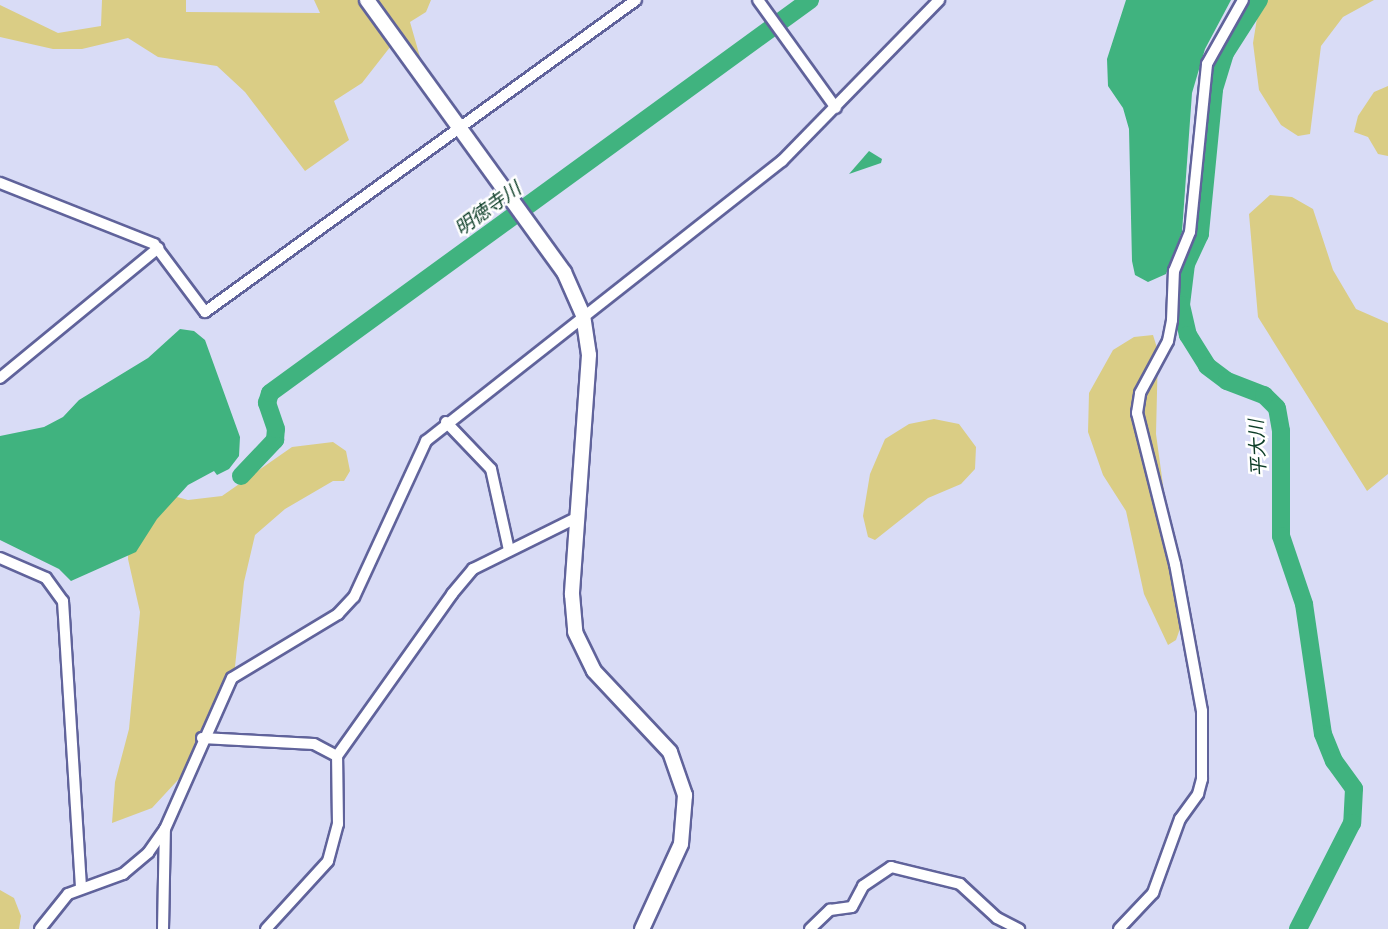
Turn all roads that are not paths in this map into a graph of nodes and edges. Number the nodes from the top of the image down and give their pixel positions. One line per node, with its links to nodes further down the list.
1 (366, 0): 7 (street)
2 (636, 0): 7 (street)
3 (758, 0): 6 (street)
4 (939, 0): 6 (street)
5 (1243, 0): 26 (street)
6 (836, 108): 10 (street)
7 (459, 129): 9 (street); 10 (street)
8 (0, 183): 9 (street)
9 (158, 248): 11 (street)
10 (583, 315): 12 (street); 13 (street)
11 (0, 378)
12 (446, 422): 14 (street); 16 (street)
13 (576, 518): 14 (street); 23 (street)
14 (509, 550): 17 (street)
15 (0, 558): 19 (street)
16 (202, 738): 17 (street); 18 (street)
17 (337, 756): 22 (street)
18 (165, 829): 19 (street); 21 (street)
19 (81, 888): 20 (street)
20 (40, 929)
21 (163, 929)
22 (266, 929)
23 (642, 929)
24 (810, 929): 25 (street)
25 (1019, 929)
26 (1119, 929)

